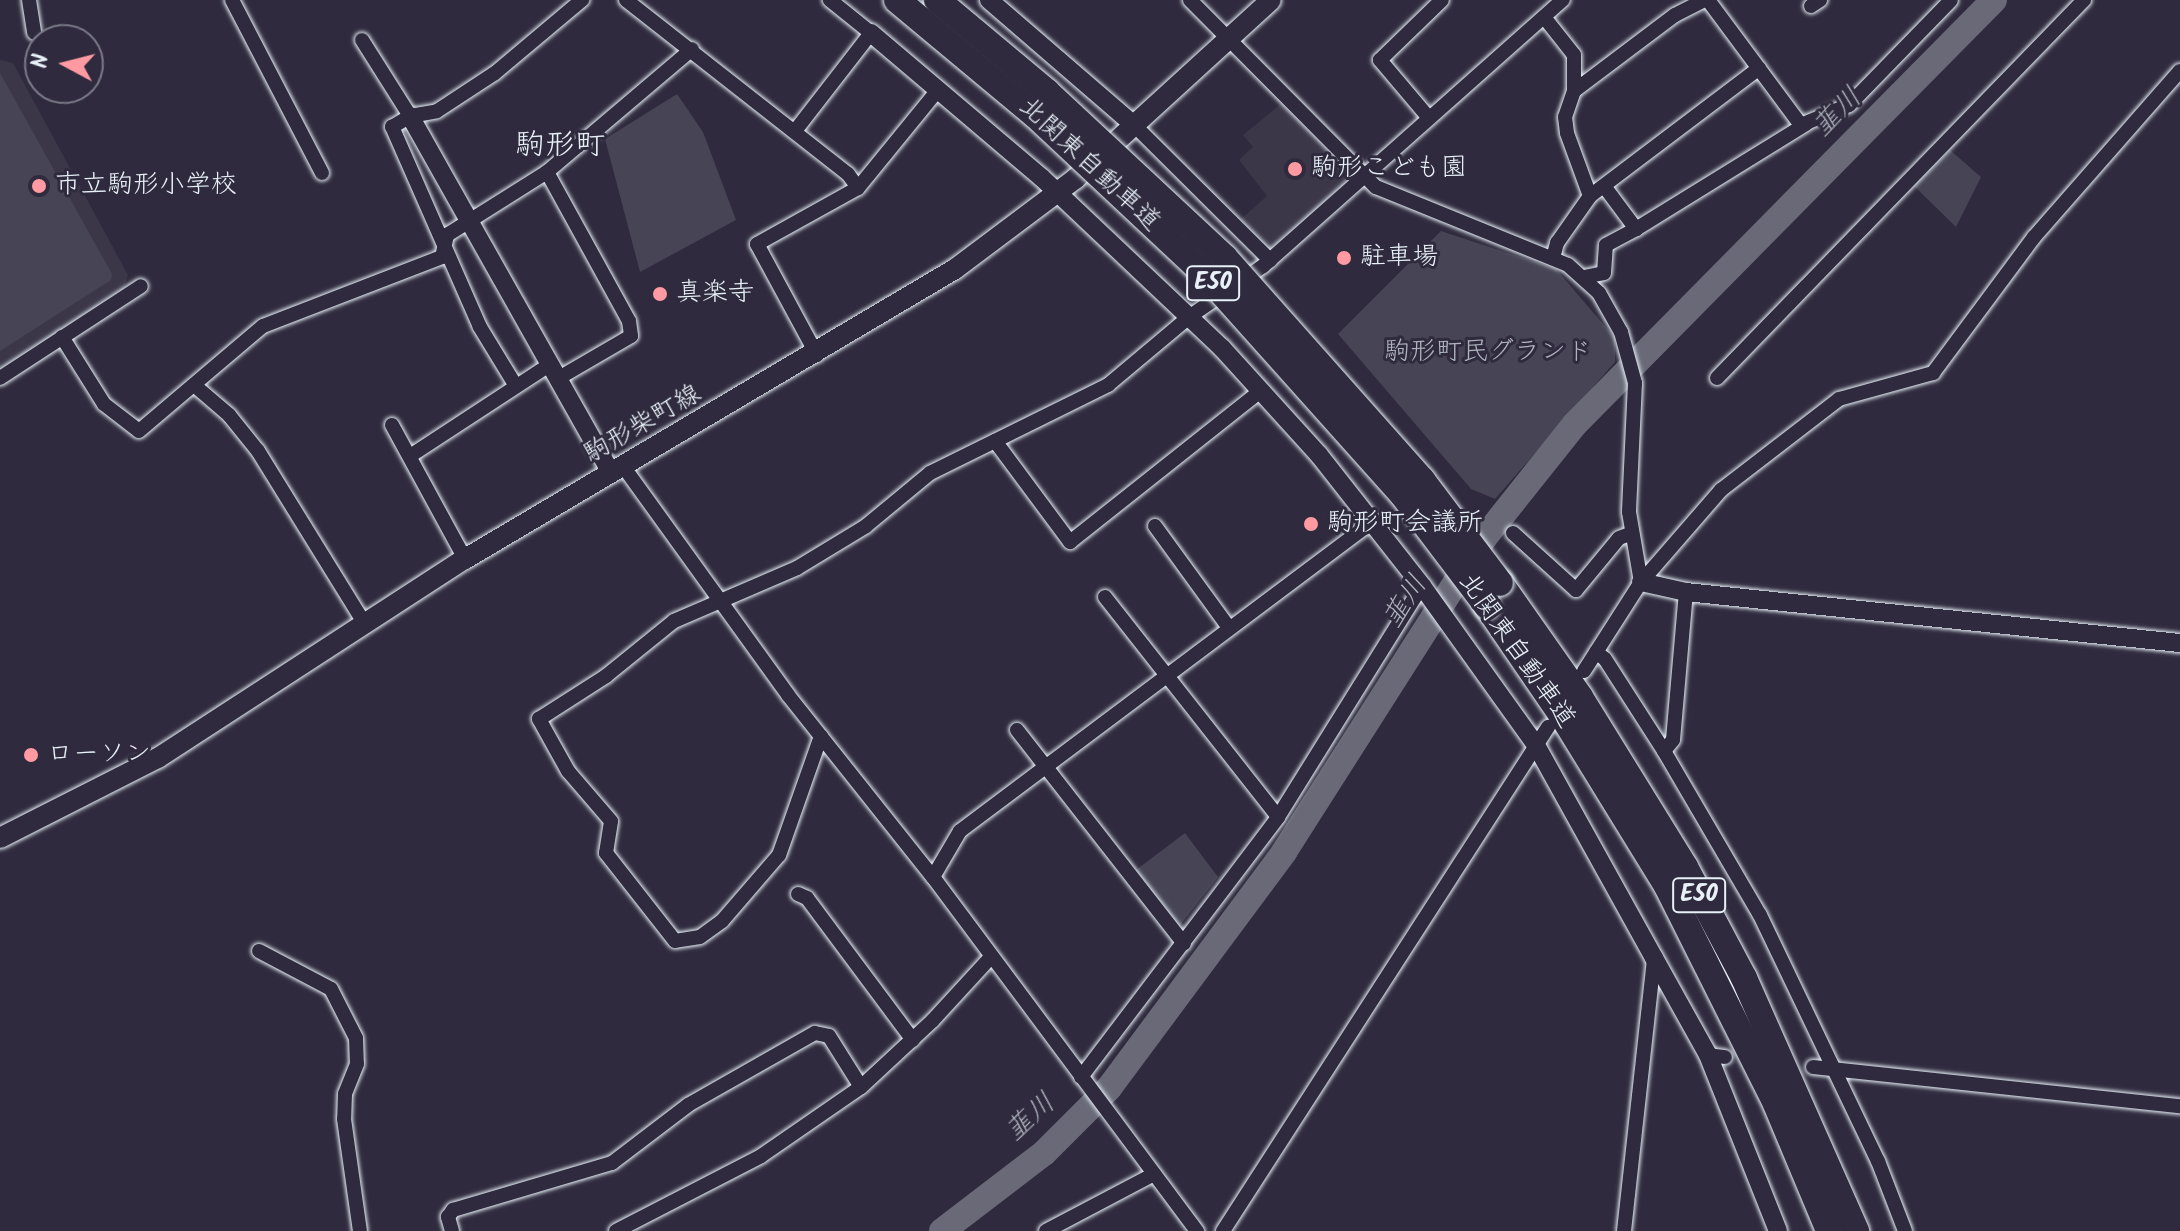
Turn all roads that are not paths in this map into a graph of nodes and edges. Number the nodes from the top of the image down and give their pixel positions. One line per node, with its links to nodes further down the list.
1 (29, 0): 17 (street)
2 (232, 0): 32 (street)
3 (582, 0): 26 (street)
4 (626, 0): 21 (street)
5 (830, 0): 18 (street)
6 (897, 0): 103 (highway, 北関東自動車道 / E50, bridge)
7 (937, 0): 104 (highway, 北関東自動車道 / E50, bridge)
8 (989, 0): 29 (street)
9 (1190, 0): 20 (street)
10 (1271, 0): 20 (main road, 駒形柴町線)
11 (1442, 0): 27 (street)
12 (1563, 0): 16 (street)
13 (1706, 0): 22 (street); 25 (street)
14 (2084, 0): 50 (street)
15 (1948, 1): 28 (street)
16 (1544, 17): 25 (street); 27 (street)
17 (33, 24)
18 (871, 33): 24 (street); 30 (street)
19 (362, 40): 26 (street)
20 (1228, 40): 29 (main road, 駒形柴町線); 33 (street)
21 (692, 49): 30 (street); 31 (street)
22 (1759, 68): 28 (street); 34 (street)
23 (2180, 71): 63 (street)
24 (938, 90): 35 (street); 36 (street)
25 (1574, 91): 37 (street)
26 (410, 116): 38 (street); 40 (street)
27 (1429, 118): 33 (street)
28 (1806, 124): 39 (street)
29 (1134, 125): 36 (main road, 駒形柴町線); 42 (street)
30 (795, 131): 35 (street)
31 (547, 172): 38 (street); 48 (street)
32 (322, 173)
33 (1364, 176): 41 (street); 42 (street)
34 (1604, 186): 37 (street); 39 (street)
35 (858, 188): 47 (street)
36 (1055, 191): 45 (street); 47 (main road, 駒形柴町線)
37 (1590, 196): 41 (street)
38 (469, 222): 40 (street); 48 (street)
39 (1636, 229): 43 (street)
40 (443, 246): 51 (street); 52 (street)
41 (1553, 258): 43 (street)
42 (1270, 260): 45 (street)
43 (1584, 277): 61 (street)
44 (141, 286): 46 (street)
45 (1189, 317): 53 (street); 55 (street)
46 (62, 337): 49 (street); 52 (street)
47 (817, 355): 57 (main road, 駒形柴町線)
48 (553, 372): 51 (street); 57 (street)
49 (0, 378)
50 (1717, 378)
51 (514, 383): 56 (street)
52 (194, 385): 68 (street)
53 (1262, 390): 55 (street); 58 (street)
54 (392, 425): 56 (street)
55 (995, 441): 67 (street)
56 (410, 456): 62 (street)
57 (617, 470): 62 (main road, 駒形柴町線); 67 (street)
58 (1372, 522): 64 (street); 69 (street)
59 (1155, 526): 69 (street)
60 (1513, 533): 61 (street)
61 (1630, 534): 63 (street)
62 (465, 559): 68 (main road, 駒形柴町線)
63 (1641, 582): 65 (street); 71 (street)
64 (1423, 588): 77 (street); 80 (street)
65 (1686, 592): 70 (street); 78 (street)
66 (1105, 597): 73 (street)
67 (722, 603): 76 (street); 76 (street)
68 (365, 624): 81 (main road, 駒形柴町線)
69 (1229, 628): 73 (street)
70 (2180, 643)
71 (1596, 652): 72 (street); 78 (street)
72 (1584, 671)
73 (1166, 676): 79 (street); 80 (street)
74 (1548, 727): 77 (street)
75 (1017, 730): 79 (street)
76 (821, 736): 82 (street)
77 (1536, 745): 87 (street); 100 (street)
78 (1664, 751): 90 (street)
79 (1045, 768): 82 (street); 84 (street)
80 (1278, 817): 84 (street)
81 (0, 838)
82 (933, 877): 86 (street)
83 (798, 894): 88 (street)
84 (1184, 944): 91 (street)
85 (259, 951): 95 (street)
86 (990, 958): 88 (street); 91 (street)
87 (1654, 958): 101 (street); 102 (street)
88 (913, 1040): 92 (street)
89 (1813, 1067): 90 (street)
90 (1835, 1069): 93 (street); 105 (street)
91 (1083, 1079): 94 (street)
92 (861, 1087): 96 (street); 97 (street)
93 (2180, 1106)
94 (1154, 1174): 98 (street); 99 (street)
95 (360, 1231)
96 (452, 1231)
97 (616, 1231)
98 (1046, 1231)
99 (1197, 1231)
100 (1223, 1231)
101 (1624, 1231)
102 (1778, 1231)
103 (1829, 1231)
104 (1856, 1231)
105 (1905, 1231)

